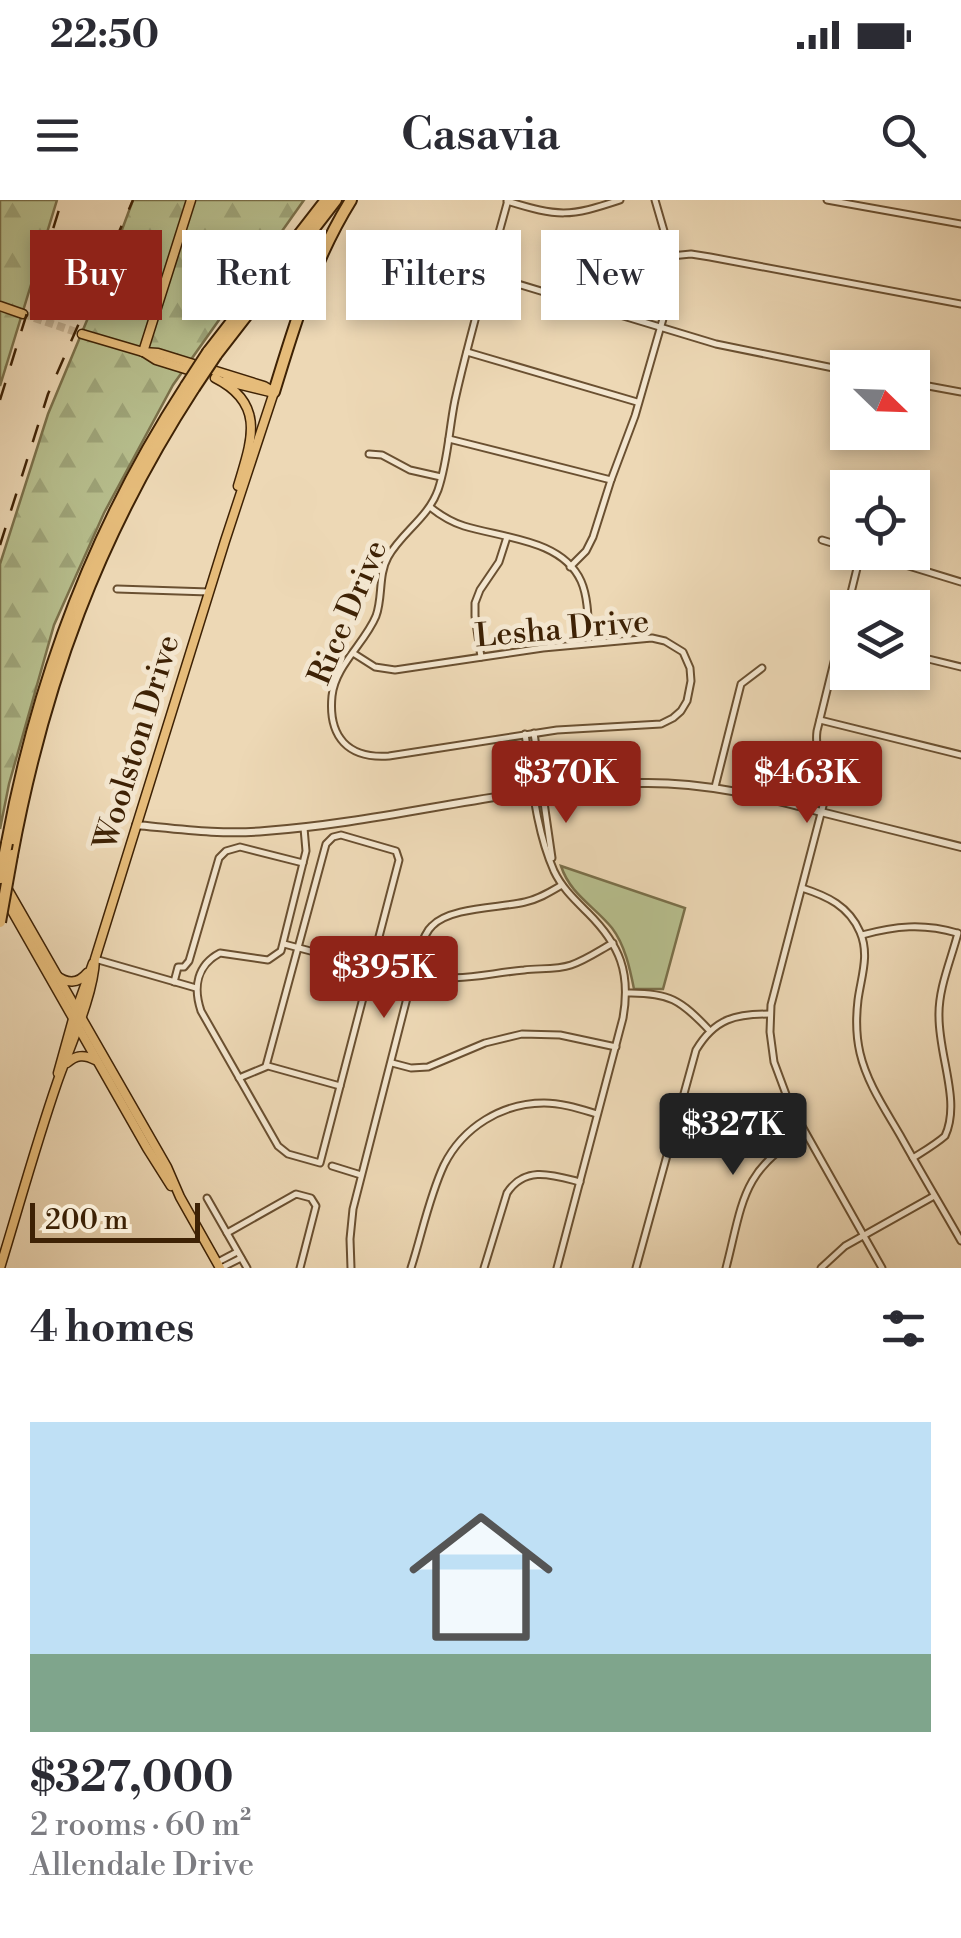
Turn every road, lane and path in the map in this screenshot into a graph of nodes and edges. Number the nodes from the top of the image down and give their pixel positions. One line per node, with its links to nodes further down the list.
1 (191, 200): 25 (main road)
2 (317, 200): 11 (highway)
3 (326, 200): 12 (highway)
4 (336, 200): 27 (highway)
5 (352, 200): 32 (highway)
6 (620, 200): 9 (street)
7 (655, 200): 14 (street)
8 (827, 200): 10 (street)
9 (507, 201): 13 (street, Rice Drive)
10 (961, 224)
11 (297, 230)
12 (302, 230)
13 (500, 230)
14 (664, 230)
15 (679, 255): 17 (street)
16 (521, 285): 23 (street)
17 (961, 304)
18 (0, 306): 19 (main road)
19 (22, 314)
20 (236, 320): 27 (highway)
21 (476, 320): 26 (street, Rice Drive)
22 (663, 320): 23 (street)
23 (661, 326): 28 (street); 34 (street)
24 (82, 334): 25 (main road, Woolston Drive)
25 (143, 352): 29 (main road, Woolston Drive); 32 (main road, Woolston Drive)
26 (468, 352): 34 (street); 35 (street, Rice Drive)
27 (212, 354): 31 (highway, bridge)
28 (830, 368)
29 (215, 378): 32 (main road, Woolston Drive); 42 (main road, Woolston Drive)
30 (930, 386): 33 (street)
31 (190, 387): 69 (highway, bridge); 73 (highway, bridge)
32 (274, 392): 42 (main road, Woolston Drive)
33 (961, 392)
34 (638, 403): 38 (street)
35 (448, 439): 37 (street, Rice Drive); 38 (street)
36 (369, 454): 37 (street)
37 (442, 477): 39 (street, Rice Drive)
38 (611, 480): 44 (street)
39 (430, 508): 40 (street); 50 (street, Rice Drive)
40 (507, 537): 44 (street); 51 (street)
41 (822, 540): 43 (street)
42 (224, 541): 48 (main road, Woolston Drive)
43 (830, 542)
44 (570, 567): 49 (street)
45 (921, 570): 46 (street)
46 (961, 582)
47 (117, 590): 48 (street)
48 (209, 592): 63 (main road, Woolston Drive)
49 (589, 644): 51 (street, Lesha Drive); 57 (street, Lesha Drive)
50 (353, 653): 51 (street, Lesha Drive); 58 (street, Rice Drive)
51 (481, 657)
52 (930, 659): 53 (street)
53 (961, 667)
54 (762, 668): 60 (street)
55 (830, 685): 56 (street)
56 (820, 720): 59 (street); 62 (street)
57 (534, 733): 58 (street, Rice Drive); 61 (street)
58 (525, 734): 61 (street)
59 (961, 755)
60 (715, 787): 61 (street); 62 (street)
61 (538, 790): 64 (street); 70 (street)
62 (822, 812): 65 (street); 71 (street)
63 (136, 825): 64 (street); 79 (main road, Woolston Drive)
64 (304, 827): 66 (street)
65 (961, 847)
66 (306, 848): 67 (street); 68 (street)
67 (322, 852): 78 (street); 80 (street)
68 (304, 863): 77 (street); 84 (street)
69 (0, 876): 83 (main road)
70 (562, 884): 76 (street); 82 (street)
71 (802, 888): 75 (street); 87 (street)
72 (0, 890): 88 (main road)
73 (0, 922)
74 (959, 933): 75 (street); 97 (street)
75 (862, 935): 102 (street)
76 (613, 942): 82 (street); 86 (street)
77 (284, 944): 78 (street); 85 (street)
78 (297, 947): 80 (street); 94 (street)
79 (95, 959): 81 (main road, Woolston Drive); 84 (street); 88 (main road, Woolston Drive)
80 (371, 967): 98 (street)
81 (89, 969): 83 (main road); 88 (main road, Woolston Drive)
82 (414, 972): 91 (street)
83 (55, 974): 88 (main road)
84 (174, 982): 85 (street)
85 (196, 988): 95 (street)
86 (626, 993): 89 (street); 90 (street)
87 (770, 1014): 89 (street); 101 (street)
88 (76, 1018): 92 (main road); 93 (main road); 96 (main road); 107 (main road)
89 (710, 1031): 121 (street)
90 (616, 1047): 91 (street); 100 (street)
91 (391, 1062): 104 (street)
92 (99, 1065): 93 (main road); 107 (main road)
93 (64, 1066): 96 (main road)
94 (266, 1066): 95 (street); 98 (street)
95 (239, 1078): 98 (street)
96 (58, 1080): 114 (main road)
97 (956, 1080)
98 (340, 1086)
99 (958, 1112): 102 (street)
100 (598, 1114): 105 (street); 118 (street)
101 (806, 1133): 110 (street); 122 (street)
102 (913, 1158): 106 (street)
103 (332, 1166): 104 (street)
104 (361, 1174): 117 (street)
105 (580, 1182): 119 (street); 120 (street)
106 (934, 1196): 110 (street); 111 (street)
107 (180, 1197): 113 (main road)
108 (207, 1198): 109 (street)
109 (227, 1233): 112 (street); 116 (street)
110 (864, 1236): 123 (street); 124 (street)
111 (961, 1241)
112 (239, 1255): 113 (street); 115 (street)
113 (220, 1266)
114 (0, 1268)
115 (247, 1268)
116 (300, 1268)
117 (352, 1268)
118 (411, 1268)
119 (484, 1268)
120 (558, 1268)
121 (636, 1268)
122 (726, 1268)
123 (821, 1268)
124 (882, 1268)

